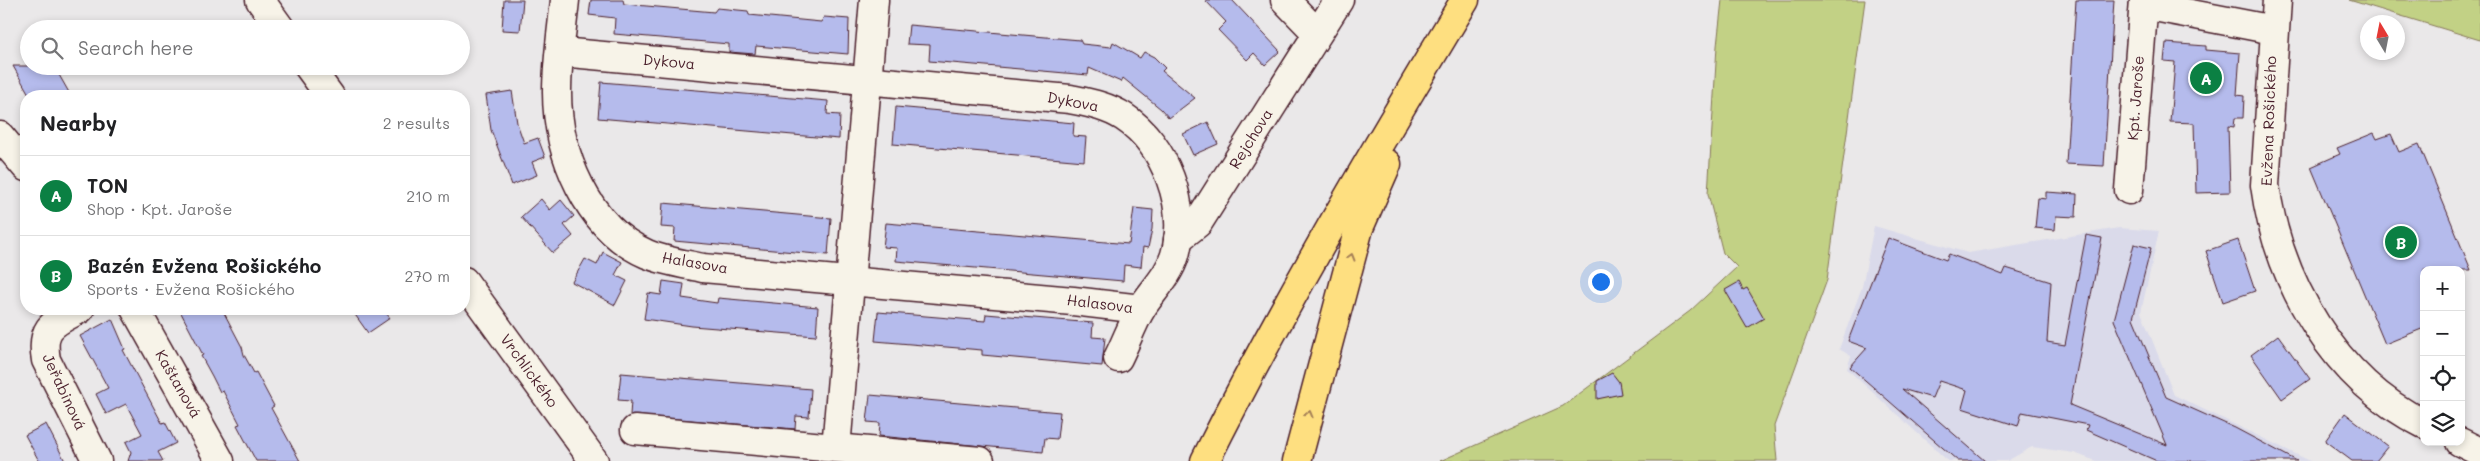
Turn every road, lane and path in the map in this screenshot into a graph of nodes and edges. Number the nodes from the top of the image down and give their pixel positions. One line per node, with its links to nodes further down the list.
1 (260, 0): 10 (street)
2 (565, 0): 13 (street, Halasova)
3 (874, 0): 15 (street)
4 (1285, 0): 12 (street)
5 (1339, 0): 12 (street, Rejchova)
6 (1465, 0): 36 (main road)
7 (1469, 0): 37 (main road, one-way to 7)
8 (2276, 0): 11 (street, Evžena Rošického)
9 (2144, 3): 11 (street, Kpt. Jaroše); 19 (street, Kpt. Jaroše)
10 (274, 20)
11 (2274, 30): 27 (street, Evžena Rošického)
12 (1317, 33): 20 (street, Rejchova)
13 (560, 52): 15 (street, Dykova); 21 (street, Halasova)
14 (315, 75): 16 (street)
15 (868, 80): 20 (street, Dykova); 21 (street)
16 (326, 90)
17 (0, 136): 18 (street)
18 (20, 160)
19 (2129, 190)
20 (1178, 239): 23 (street, Dykova)
21 (850, 281): 23 (street, Halasova); 30 (street)
22 (470, 289): 34 (street, Vrchlického)
23 (1141, 309): 26 (street, Dykova)
24 (68, 315): 32 (street, Jeřabinová)
25 (138, 315): 33 (street, Kaštanová)
26 (1118, 358)
27 (2420, 421)
28 (635, 430): 30 (street)
29 (2465, 444): 31 (street)
30 (836, 448): 35 (street)
31 (2480, 452)
32 (97, 461)
33 (220, 461)
34 (594, 461)
35 (980, 461)
36 (1205, 461)
37 (1297, 461)

